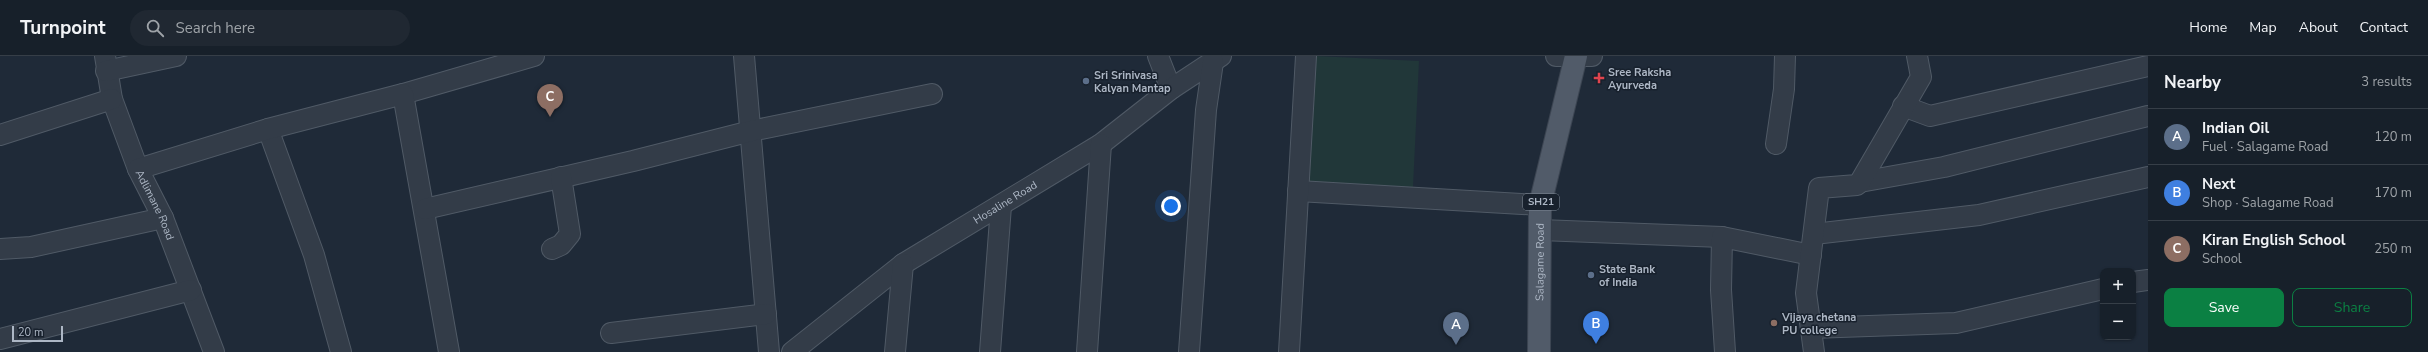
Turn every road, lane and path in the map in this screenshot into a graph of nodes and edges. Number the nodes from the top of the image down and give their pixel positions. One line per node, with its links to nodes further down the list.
1 (176, 56): 10 (street)
2 (534, 56): 13 (street)
3 (744, 56): 19 (street)
4 (1158, 56): 12 (street)
5 (1306, 56): 27 (street)
6 (1575, 56): 28 (main road, Salagame Road / SH21)
7 (1785, 56): 22 (street)
8 (1917, 56): 16 (street)
9 (1217, 59): 12 (street, Hosaline Road); 55 (street)
10 (105, 64): 15 (street, Adlimane Road)
11 (2148, 66): 16 (street)
12 (1171, 89): 21 (street, Hosaline Road)
13 (403, 94): 18 (street); 30 (street)
14 (932, 94): 19 (street)
15 (112, 99): 20 (street); 23 (street, Adlimane Road)
16 (1903, 106): 26 (street)
17 (2148, 116): 26 (street)
18 (268, 129): 23 (street); 49 (street)
19 (750, 131): 24 (street); 43 (street)
20 (0, 135)
21 (1100, 144): 29 (street, Hosaline Road); 54 (street)
22 (1776, 144)
23 (138, 169): 31 (street, Adlimane Road)
24 (561, 177): 30 (street); 36 (street)
25 (2148, 177): 33 (street)
26 (1860, 182): 33 (street)
27 (1298, 191): 28 (street); 56 (street)
28 (1540, 205): 32 (main road, Salagame Road / SH21)
29 (1001, 206): 38 (street, Hosaline Road); 53 (street)
30 (425, 209): 50 (street)
31 (163, 218): 35 (street); 41 (street, Adlimane Road)
32 (1540, 230): 34 (street); 57 (main road, Salagame Road / SH21)
33 (1814, 234): 37 (street)
34 (1722, 237): 37 (street); 58 (street)
35 (0, 249)
36 (552, 249)
37 (1811, 255): 44 (street)
38 (903, 264): 47 (street, Hosaline Road); 52 (street)
39 (2148, 280): 40 (street)
40 (2136, 282)
41 (191, 290): 46 (street); 48 (street, Adlimane Road)
42 (2100, 290): 44 (street)
43 (766, 314): 45 (street); 51 (street)
44 (1811, 328): 59 (street)
45 (611, 333)
46 (0, 338)
47 (797, 350)
48 (214, 352)
49 (341, 352)
50 (449, 352)
51 (769, 352)
52 (895, 352)
53 (990, 352)
54 (1087, 352)
55 (1189, 352)
56 (1290, 352)
57 (1539, 352)
58 (1725, 352)
59 (1814, 352)

